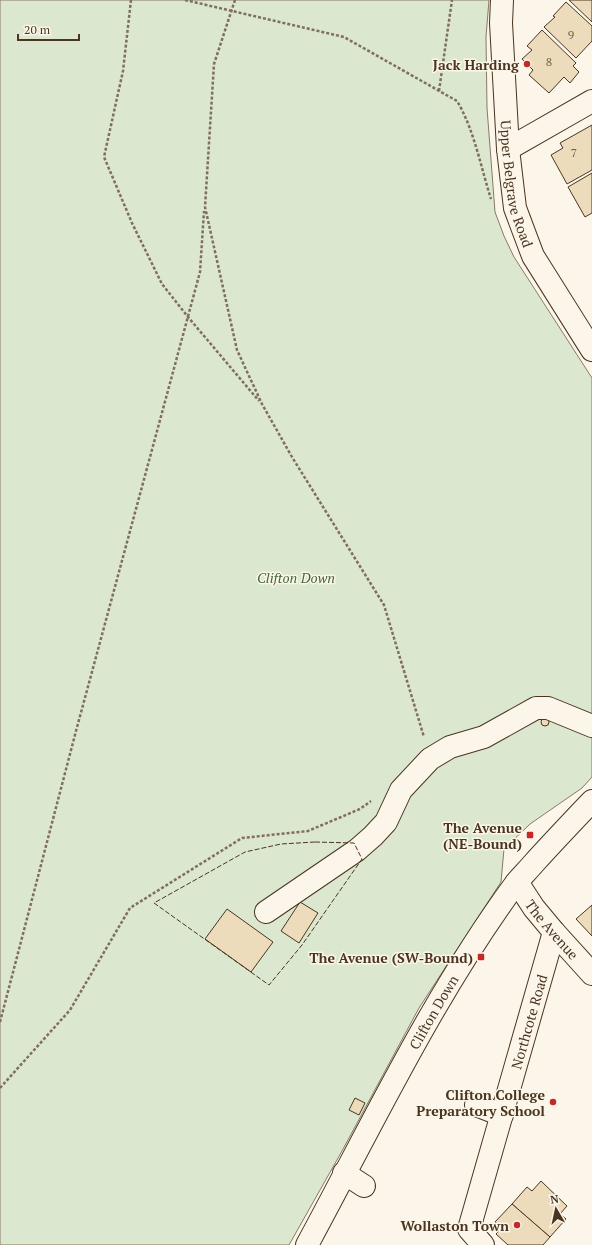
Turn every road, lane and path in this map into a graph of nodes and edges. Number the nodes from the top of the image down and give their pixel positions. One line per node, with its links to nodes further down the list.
1 (130, 0): 12 (path)
2 (185, 0): 6 (path)
3 (235, 0): 6 (path)
4 (452, 0): 7 (path)
5 (502, 0): 9 (main road, Upper Belgrave Road)
6 (231, 11): 7 (path); 10 (path)
7 (439, 91): 11 (path)
8 (592, 101): 9 (main road)
9 (508, 149): 11 (main road, Upper Belgrave Road)
10 (205, 207): 12 (path); 14 (path)
11 (515, 208): 13 (main road, Upper Belgrave Road)
12 (188, 317): 14 (path); 23 (path)
13 (592, 350)
14 (262, 404): 16 (path)
15 (592, 726): 16 (main road)
16 (430, 759): 20 (main road)
17 (373, 800): 24 (path)
18 (592, 801): 19 (main road, Clifton Down)
19 (517, 882): 21 (main road, The Avenue); 27 (main road, Clifton Down)
20 (266, 912)
21 (554, 932): 22 (main road, The Avenue); 26 (main road, Northcote Road)
22 (592, 974)
23 (0, 1022)
24 (0, 1088)
25 (476, 1105): 26 (main road)
26 (502, 1115): 30 (main road, Northcote Road)
27 (344, 1173): 28 (main road); 29 (main road, Clifton Down)
28 (364, 1186)
29 (306, 1245)
30 (483, 1245)

